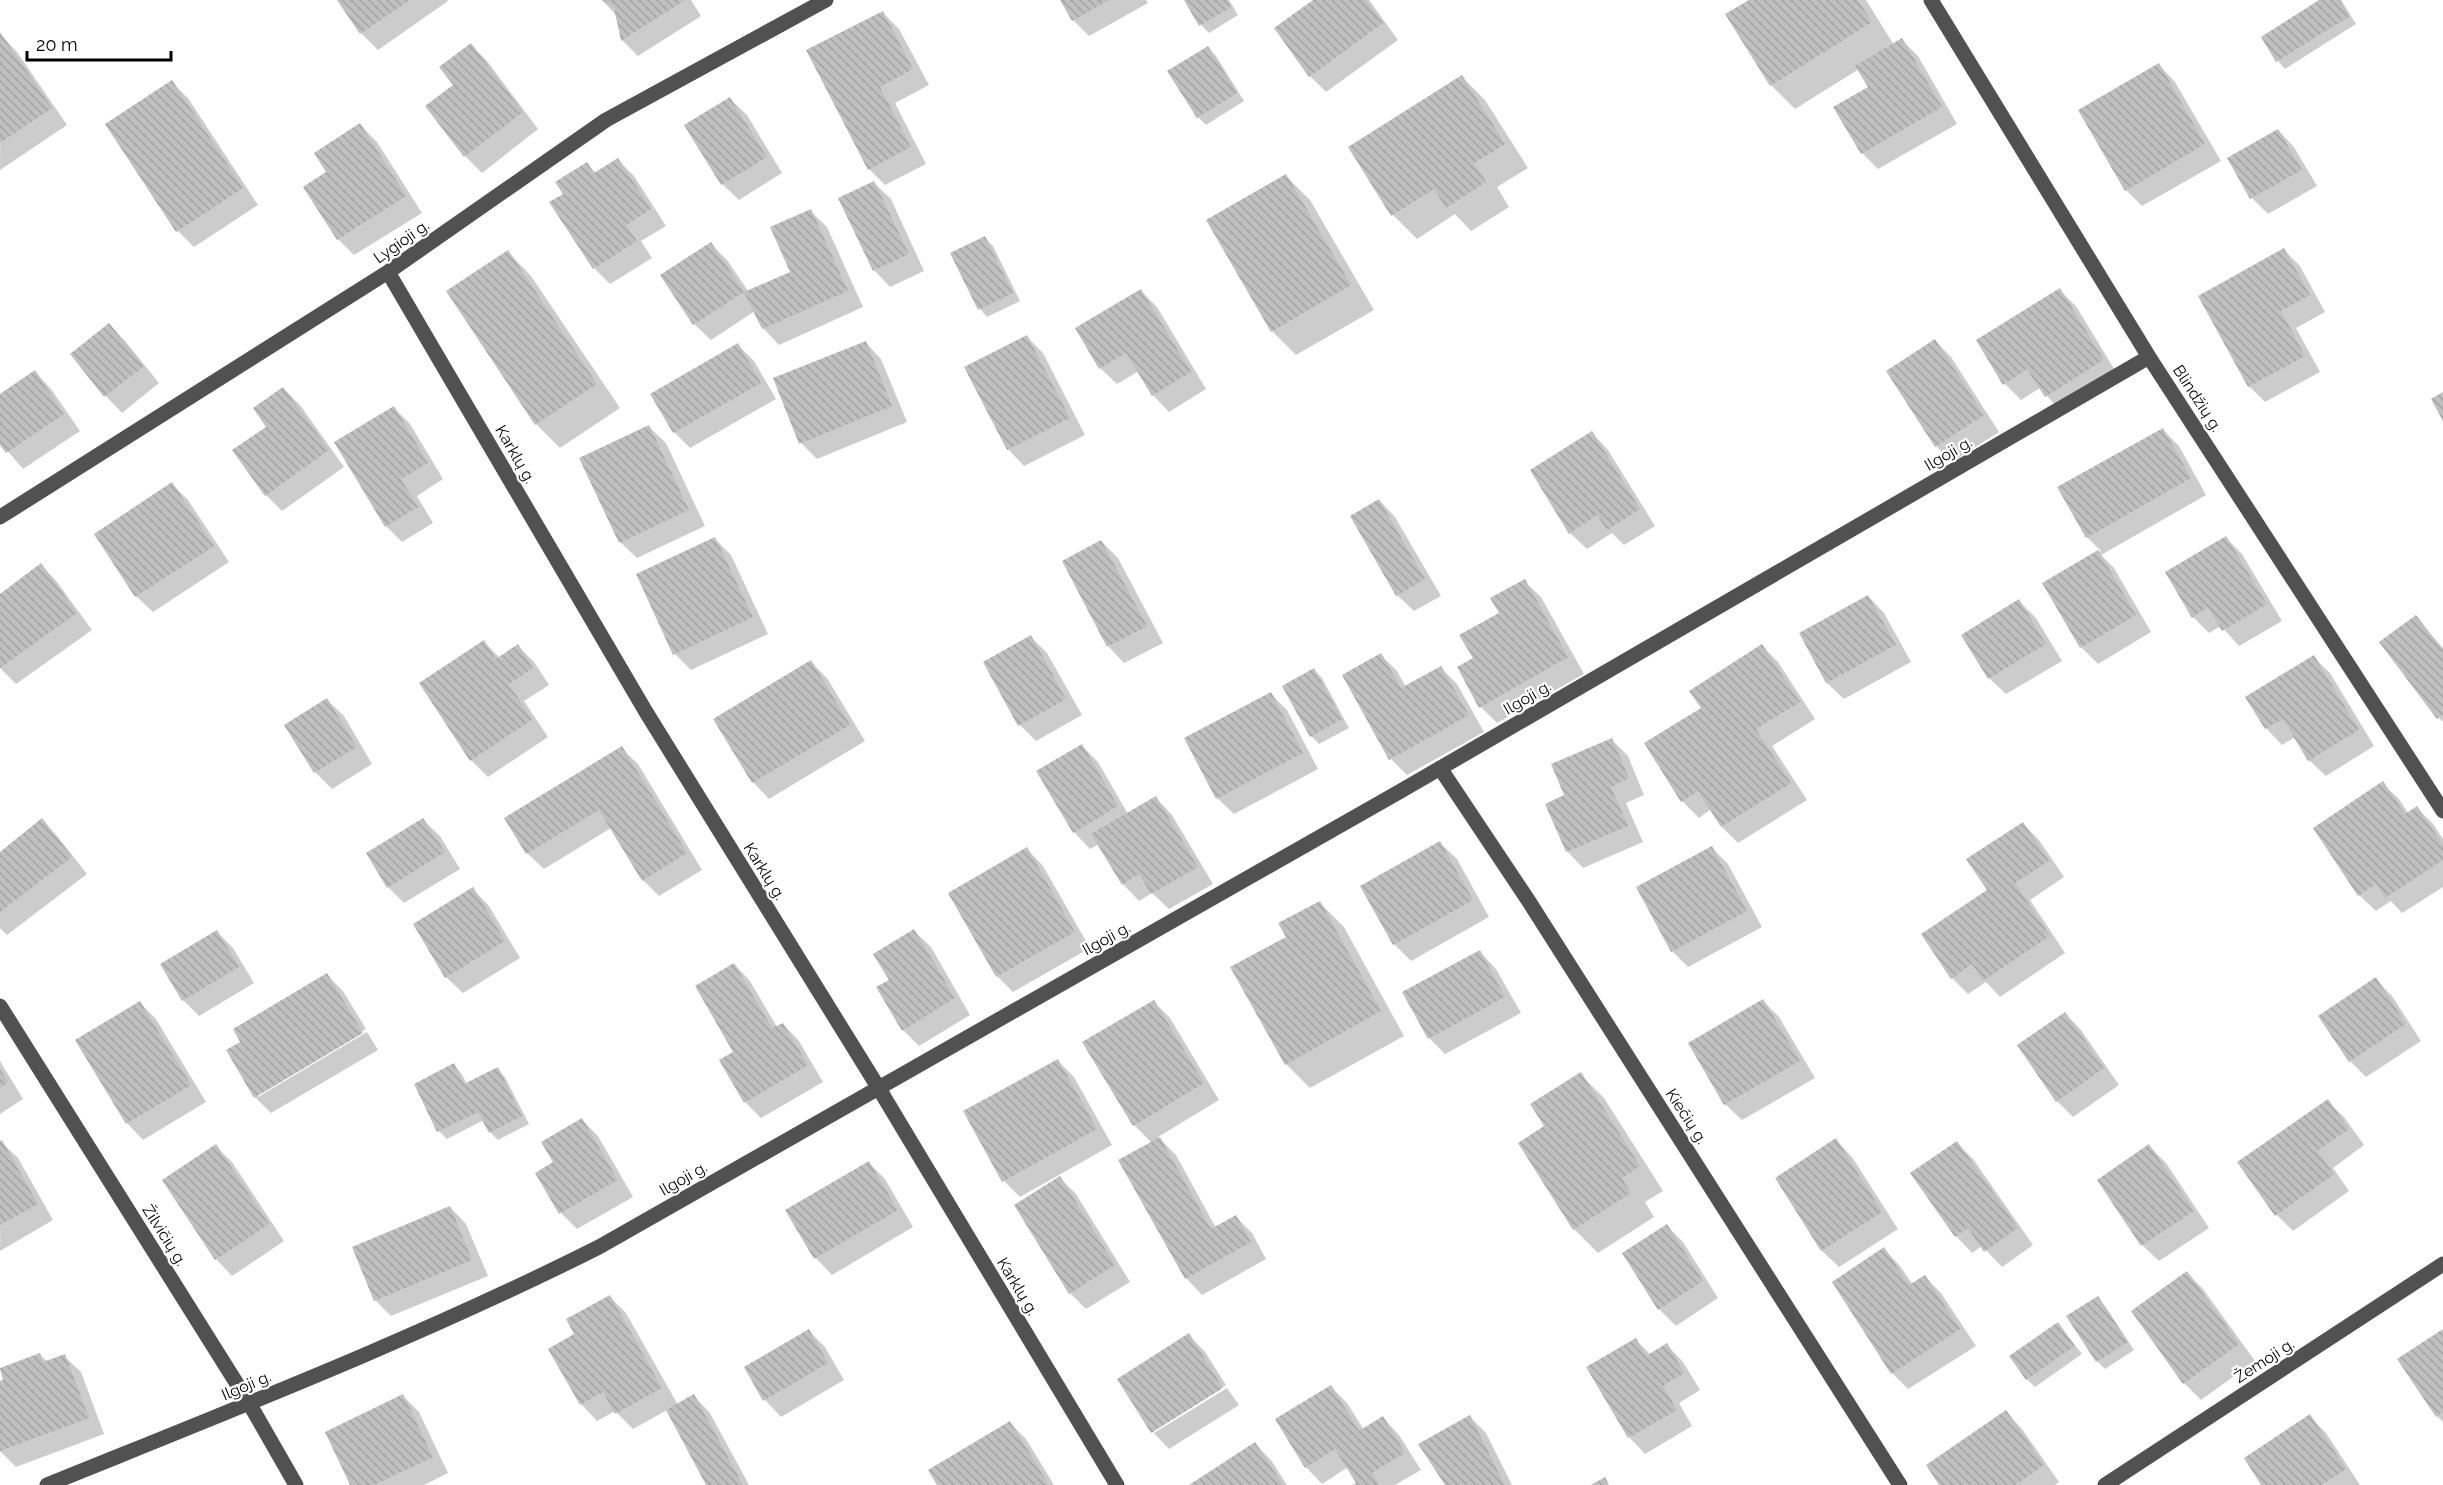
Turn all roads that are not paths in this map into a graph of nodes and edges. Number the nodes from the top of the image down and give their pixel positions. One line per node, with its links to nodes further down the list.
1 (826, 0): 3 (street, Lygioji g.)
2 (1931, 0): 4 (street, Blindžių g.)
3 (388, 272): 5 (street, Lygioji g.); 9 (street, Karklų g.)
4 (2149, 357): 6 (street, Ilgoji g.); 7 (street, Blindžių g.)
5 (0, 517)
6 (1440, 768): 9 (street, Ilgoji g.); 15 (street, Kiečių g.)
7 (2443, 811)
8 (0, 1006): 11 (street, Žilvičių g.)
9 (878, 1087): 11 (street, Ilgoji g.); 14 (street, Karklų g.)
10 (2443, 1264): 16 (street, Žemoji g.)
11 (249, 1403): 12 (street, Ilgoji g.); 13 (street, Žilvičių g.)
12 (47, 1485)
13 (296, 1485)
14 (1117, 1485)
15 (1900, 1485)
16 (2105, 1485)

